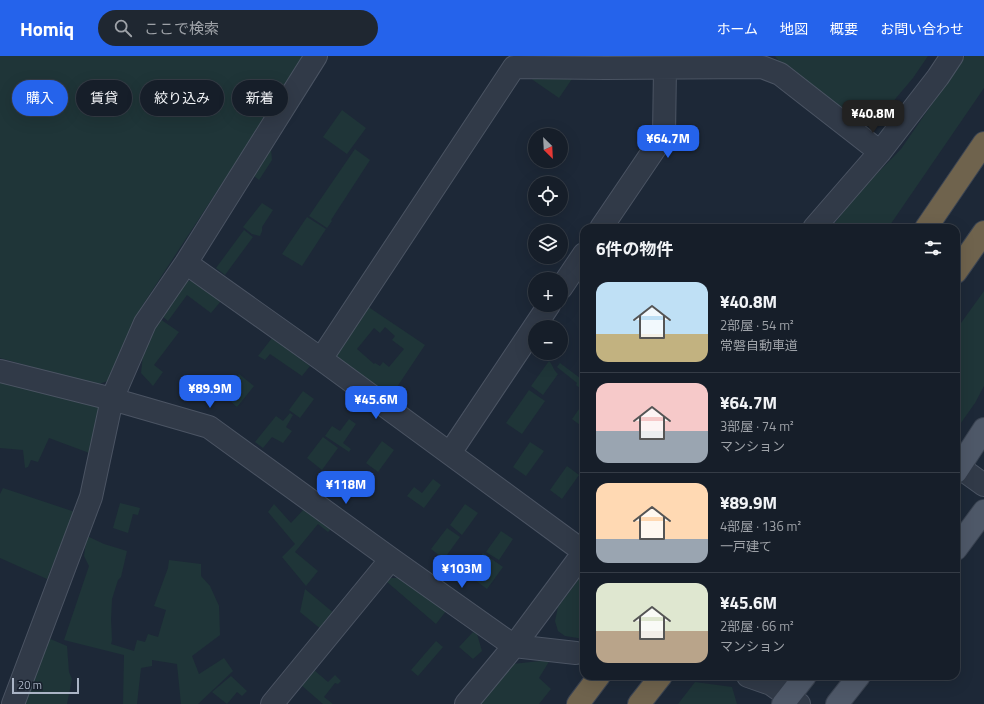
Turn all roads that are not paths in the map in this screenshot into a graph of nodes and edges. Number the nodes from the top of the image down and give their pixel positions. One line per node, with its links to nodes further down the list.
1 (316, 56): 14 (street)
2 (952, 56): 8 (street)
3 (514, 61): 4 (street); 18 (street)
4 (604, 62): 6 (street)
5 (763, 62): 6 (street); 8 (street)
6 (665, 68): 9 (street)
7 (984, 142): 11 (highway)
8 (880, 152): 10 (street)
9 (604, 224)
10 (817, 224)
11 (929, 224)
12 (984, 232): 15 (highway)
13 (580, 260): 16 (street)
14 (186, 263): 18 (street); 20 (street)
15 (960, 266)
16 (568, 278)
17 (544, 312): 22 (street)
18 (321, 360): 22 (street)
19 (0, 371): 20 (street)
20 (112, 400): 30 (street); 39 (street)
21 (984, 429): 23 (main road)
22 (450, 453): 28 (street)
23 (960, 466)
24 (960, 470): 25 (street)
25 (984, 485)
26 (984, 511): 27 (main road)
27 (960, 544)
28 (580, 549)
29 (580, 557): 31 (street)
30 (391, 559): 31 (street); 40 (street)
31 (514, 646): 32 (street); 41 (street)
32 (576, 653)
33 (596, 680): 42 (highway)
34 (658, 680): 43 (highway)
35 (760, 680): 38 (street)
36 (803, 680): 38 (main road)
37 (856, 680): 44 (main road)
38 (790, 702)
39 (13, 704)
40 (272, 704)
41 (466, 704)
42 (578, 704)
43 (639, 704)
44 (837, 704)

